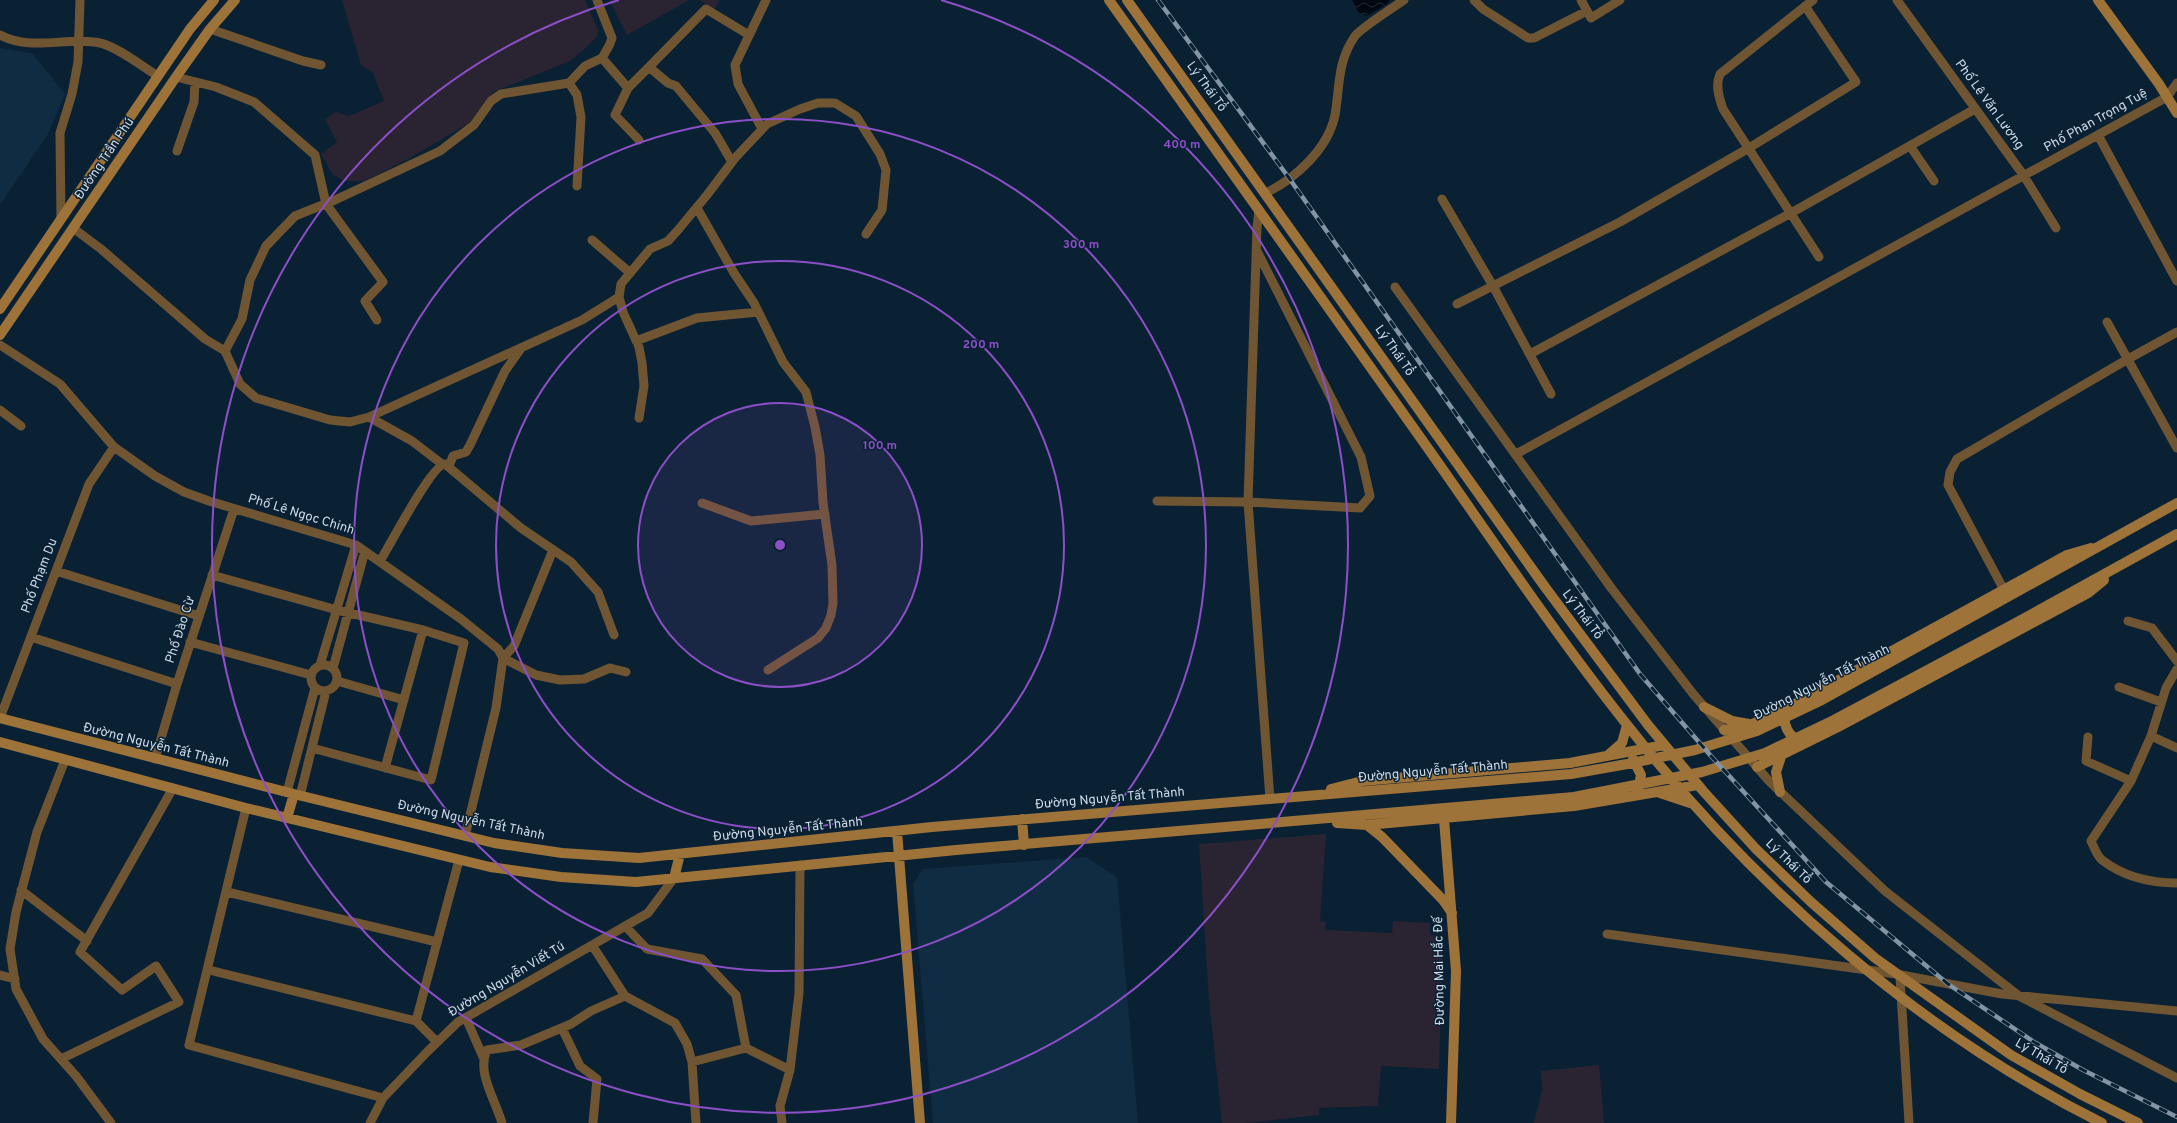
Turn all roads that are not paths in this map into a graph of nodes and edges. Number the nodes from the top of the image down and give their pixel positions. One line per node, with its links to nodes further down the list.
1 (80, 0): 20 (street)
2 (214, 0): 24 (main road, Đường Trần Phú)
3 (235, 0): 17 (main road, Đường Trần Phú)
4 (597, 0): 21 (street)
5 (1108, 0): 39 (main road)
6 (1127, 0): 36 (main road, Lý Thái Tổ)
7 (1403, 0): 45 (street)
8 (1474, 0): 16 (street)
9 (1581, 0): 16 (street)
10 (1620, 0): 16 (street)
11 (1813, 0): 15 (street)
12 (1897, 0): 31 (street, Phố Lê Văn Lương)
13 (2098, 0): 30 (main road)
14 (764, 1): 19 (street)
15 (1804, 6): 38 (street); 38 (street)
16 (1589, 15)
17 (210, 29): 22 (street); 25 (main road, Đường Trần Phú)
18 (0, 35): 20 (street)
19 (749, 35): 23 (street); 33 (street)
20 (78, 42): 24 (street); 51 (street)
21 (602, 58): 27 (street); 29 (street)
22 (321, 65)
23 (649, 67): 29 (street); 41 (street)
24 (158, 76): 51 (main road, Đường Trần Phú)
25 (176, 77): 26 (street); 52 (main road, Đường Trần Phú)
26 (195, 82): 40 (street); 47 (street)
27 (569, 83): 44 (street); 47 (street)
28 (2177, 83): 30 (street)
29 (628, 88): 35 (street)
30 (2167, 97): 32 (main road); 34 (street, Phố Phan Trọng Tuệ)
31 (1975, 109): 37 (street); 42 (street, Phố Lê Văn Lương)
32 (2177, 113)
33 (762, 129): 41 (street); 54 (street)
34 (2098, 135): 42 (street, Phố Phan Trọng Tuệ); 59 (street)
35 (639, 140)
36 (1229, 142): 39 (main road); 45 (main road, Lý Thái Tổ)
37 (1910, 146): 43 (street); 50 (street)
38 (1749, 148): 50 (street); 60 (street)
39 (1217, 150): 49 (main road)
40 (177, 151)
41 (732, 162): 48 (street)
42 (2024, 176): 53 (street, Phố Lê Văn Lương); 85 (street, Phố Phan Trọng Tuệ)
43 (1934, 181)
44 (577, 186)
45 (1266, 193): 67 (main road, Lý Thái Tổ)
46 (1442, 199): 60 (street)
47 (326, 204): 66 (street); 75 (street)
48 (697, 208): 58 (street); 65 (street)
49 (1259, 210): 56 (street); 69 (main road)
50 (1791, 214): 57 (street); 76 (street)
51 (61, 219): 52 (main road); 64 (main road, Đường Trần Phú)
52 (73, 228): 71 (main road, Đường Trần Phú); 75 (street)
53 (2056, 228)
54 (866, 234)
55 (592, 240): 58 (street)
56 (1256, 249): 88 (street); 88 (street)
57 (1819, 257)
58 (629, 272): 62 (street)
59 (2177, 281)
60 (1492, 286): 63 (street); 76 (street)
61 (1395, 287): 85 (street)
62 (619, 297): 72 (street); 74 (street)
63 (1457, 304)
64 (0, 309)
65 (758, 312): 72 (street); 92 (street)
66 (377, 320)
67 (1357, 320): 69 (main road); 136 (main road, Lý Thái Tổ)
68 (2107, 322): 77 (street)
69 (1344, 330): 130 (main road)
70 (2177, 332): 77 (street)
71 (0, 335)
72 (636, 341): 81 (street)
73 (0, 345): 83 (street, Phố Lê Ngọc Chinh)
74 (520, 349): 80 (street); 86 (street)
75 (225, 351): 80 (street)
76 (1530, 354): 78 (street)
77 (2128, 359): 84 (street); 102 (street)
78 (1551, 394)
79 (0, 410): 82 (street)
80 (368, 417): 86 (street)
81 (639, 418)
82 (21, 426)
83 (114, 447): 91 (street, Phố Lê Ngọc Chinh); 100 (street, Phố Phạm Du)
84 (2177, 448)
85 (1516, 454): 126 (street)
86 (445, 465): 96 (street); 98 (street)
87 (1158, 501): 88 (street)
88 (1248, 502): 156 (street)
89 (702, 503): 92 (street)
90 (2177, 503): 94 (main road, Đường Nguyễn Tất Thành)
91 (234, 509): 95 (street, Phố Lê Ngọc Chinh); 101 (street, Phố Đào Cừ)
92 (825, 514): 116 (street)
93 (2177, 534): 99 (main road)
94 (2110, 542): 102 (main road); 154 (main road, Đường Nguyễn Tất Thành)
95 (356, 545): 97 (street, Phố Lê Ngọc Chinh); 103 (street)
96 (553, 550): 108 (street); 111 (street)
97 (365, 551): 98 (street, Phố Lê Ngọc Chinh); 104 (street)
98 (380, 562): 111 (street, Phố Lê Ngọc Chinh)
99 (2122, 564): 135 (main road); 162 (main road)
100 (56, 571): 105 (street); 109 (street, Phố Phạm Du)
101 (212, 575): 103 (street); 105 (street, Phố Đào Cừ)
102 (2004, 590): 127 (main road)
103 (337, 610): 104 (street); 113 (street)
104 (348, 612): 107 (street); 114 (street)
105 (199, 616): 110 (street, Phố Đào Cừ)
106 (2128, 621): 112 (street)
107 (423, 630): 124 (street); 146 (street)
108 (614, 636)
109 (31, 637): 120 (street); 128 (street, Phố Phạm Du)
110 (190, 642): 118 (street); 120 (street, Phố Đào Cừ)
111 (503, 658): 117 (street); 165 (street)
112 (2177, 661)
113 (320, 665): 114 (street); 118 (street)
114 (333, 668): 119 (street)
115 (2177, 669): 125 (street)
116 (768, 670)
117 (626, 672)
118 (310, 675): 122 (street)
119 (337, 681): 123 (street); 124 (street)
120 (177, 684): 143 (street, Phố Đào Cừ)
121 (2119, 687): 125 (street)
122 (315, 688): 123 (street); 153 (street)
123 (326, 691): 137 (street)
124 (404, 700): 146 (street)
125 (2161, 702): 132 (street)
126 (1704, 707): 129 (main road); 131 (street)
127 (1786, 709): 129 (main road); 135 (main road)
128 (0, 718): 143 (main road, Đường Nguyễn Tất Thành)
129 (1753, 724): 131 (main road)
130 (1627, 725): 139 (main road); 142 (main road)
131 (1724, 730): 145 (street)
132 (2151, 736): 138 (street); 147 (street)
133 (2088, 737): 147 (street)
134 (0, 742): 144 (main road)
135 (1807, 742): 141 (main road)
136 (1664, 745): 139 (main road); 148 (main road, Lý Thái Tổ)
137 (312, 748): 146 (street); 153 (street)
138 (2177, 748)
139 (1646, 749): 140 (main road); 150 (main road)
140 (1626, 753): 142 (main road); 155 (main road)
141 (1782, 754): 145 (main road); 151 (main road)
142 (1604, 758): 154 (main road)
143 (155, 759): 153 (main road, Đường Nguyễn Tất Thành)
144 (65, 760): 149 (main road); 173 (street)
145 (1757, 767): 151 (street)
146 (385, 768)
147 (2131, 781): 172 (street)
148 (1698, 784): 150 (main road); 184 (main road, Lý Thái Tổ)
149 (173, 788): 157 (main road); 178 (street)
150 (1679, 788): 152 (main road); 158 (main road)
151 (1780, 792): 188 (street)
152 (1654, 793): 155 (main road); 158 (main road)
153 (293, 794): 159 (main road); 165 (main road, Đường Nguyễn Tất Thành)
154 (1300, 796): 156 (main road, Đường Nguyễn Tất Thành)
155 (1633, 797): 161 (main road)
156 (1270, 799): 160 (main road, Đường Nguyễn Tất Thành)
157 (246, 808): 159 (main road); 174 (street)
158 (1697, 808): 181 (main road)
159 (287, 818): 169 (main road)
160 (1022, 819): 164 (main road, Đường Nguyễn Tất Thành); 166 (main road)
161 (1444, 819): 163 (main road); 175 (main road, Đường Mai Hắc Đế)
162 (1303, 821): 163 (main road); 166 (main road)
163 (1367, 825): 175 (main road)
164 (897, 831): 167 (main road, Đường Nguyễn Tất Thành); 168 (main road)
165 (465, 836): 167 (main road, Đường Nguyễn Tất Thành)
166 (1024, 845): 168 (main road)
167 (680, 854): 171 (main road)
168 (899, 855): 170 (main road); 207 (main road)
169 (459, 860): 171 (main road); 179 (street)
170 (800, 865): 171 (main road); 198 (street)
171 (674, 878): 176 (street, Đường Nguyễn Viết Tú)
172 (2177, 883)
173 (21, 890): 178 (street); 185 (street)
174 (227, 892): 179 (street); 182 (street)
175 (1452, 913): 208 (main road, Đường Mai Hắc Đế)
176 (624, 926): 180 (street, Đường Nguyễn Viết Tú); 194 (street)
177 (1608, 934): 181 (street)
178 (87, 941): 196 (street)
179 (438, 942): 191 (street)
180 (592, 945): 186 (street); 190 (street, Đường Nguyễn Viết Tú)
181 (1865, 969): 184 (street); 187 (main road)
182 (209, 970): 191 (street); 200 (street)
183 (0, 975): 185 (street)
184 (1898, 975): 187 (street); 188 (street); 211 (main road, Lý Thái Tổ)
185 (15, 979): 196 (street)
186 (625, 996): 192 (street); 197 (street)
187 (1902, 996): 209 (street); 210 (main road)
188 (2019, 996): 189 (street); 199 (street)
189 (2177, 1011)
190 (466, 1018): 193 (street, Đường Nguyễn Viết Tú); 195 (street)
191 (416, 1021): 193 (street)
192 (562, 1028): 195 (street); 204 (street)
193 (437, 1042): 200 (street, Đường Nguyễn Viết Tú)
194 (746, 1048): 197 (street); 198 (street)
195 (483, 1057): 203 (street)
196 (61, 1059): 201 (street)
197 (692, 1062): 205 (street)
198 (790, 1070): 206 (street)
199 (2177, 1078)
200 (383, 1098): 202 (street, Đường Nguyễn Viết Tú)
201 (111, 1123)
202 (370, 1123)
203 (502, 1123)
204 (593, 1123)
205 (696, 1123)
206 (782, 1123)
207 (920, 1123)
208 (1451, 1123)
209 (1909, 1123)
210 (2102, 1123)
211 (2138, 1123)

